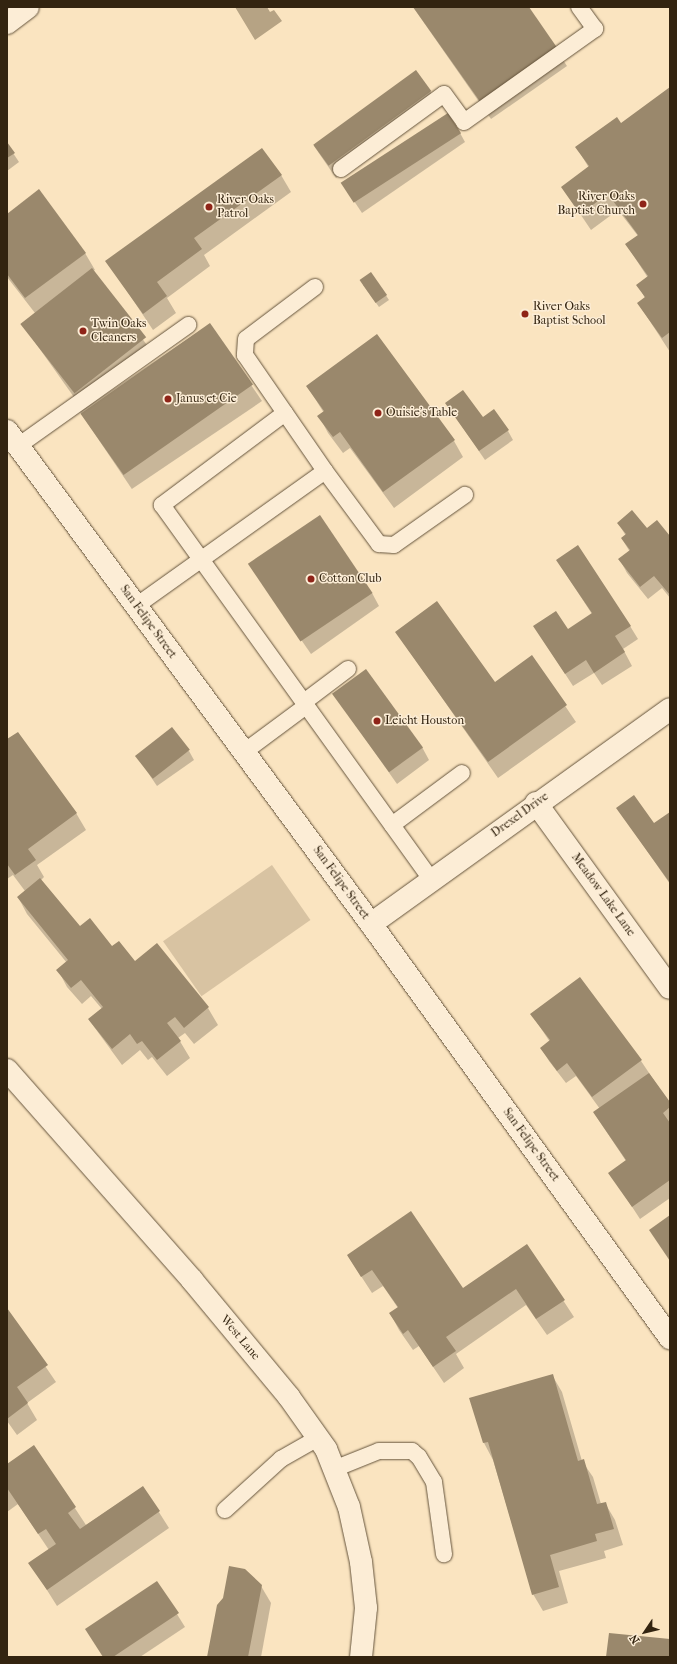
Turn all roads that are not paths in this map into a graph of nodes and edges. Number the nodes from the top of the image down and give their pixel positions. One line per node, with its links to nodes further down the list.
1 (28, 7): 3 (street)
2 (580, 7): 4 (lane)
3 (7, 23)
4 (341, 169)
5 (315, 287): 7 (lane)
6 (188, 325): 8 (lane)
7 (285, 413): 9 (lane); 11 (lane)
8 (13, 439): 12 (street, San Felipe Street)
9 (325, 471): 10 (lane); 11 (lane)
10 (465, 495)
11 (200, 559): 12 (lane); 14 (lane)
12 (136, 606): 16 (street, San Felipe Street)
13 (348, 670): 14 (lane)
14 (305, 704): 16 (lane); 19 (lane)
15 (670, 709): 18 (street, Drexel Drive)
16 (244, 752): 21 (street, San Felipe Street)
17 (462, 773): 19 (lane)
18 (536, 803): 20 (street, Drexel Drive); 22 (street, Meadow Lake Lane)
19 (392, 825): 20 (lane)
20 (431, 880): 21 (street, Drexel Drive)
21 (371, 924): 24 (street, San Felipe Street)
22 (670, 988)
23 (7, 1070): 25 (street, West Lane)
24 (670, 1338)
25 (318, 1438): 26 (street, West Lane); 27 (lane)
26 (334, 1469): 28 (lane); 29 (street, West Lane)
27 (225, 1510)
28 (444, 1554)
29 (361, 1657)

